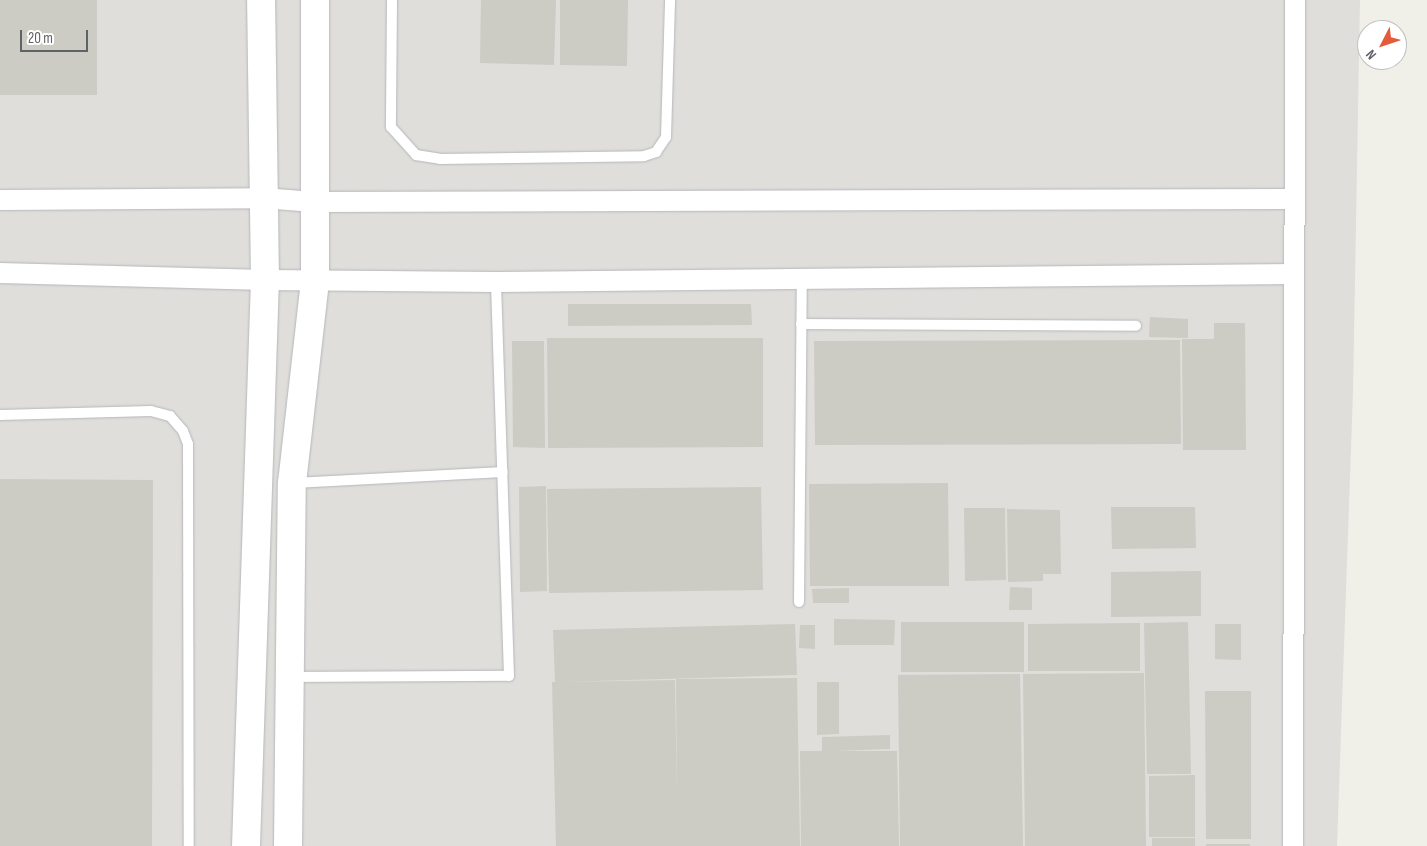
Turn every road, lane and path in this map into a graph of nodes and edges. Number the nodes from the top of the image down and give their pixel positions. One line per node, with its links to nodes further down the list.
1 (262, 0): 6 (street)
2 (316, 0): 9 (street)
3 (392, 0): 4 (lane)
4 (670, 0)
5 (1296, 0): 7 (street)
6 (264, 198): 8 (street); 9 (street); 13 (street)
7 (1294, 198): 9 (street); 11 (street)
8 (0, 200)
9 (314, 202): 14 (street)
10 (0, 273): 13 (street)
11 (1293, 274): 12 (street); 26 (street)
12 (802, 279): 15 (street); 16 (lane)
13 (265, 280): 14 (street); 24 (street)
14 (315, 280): 15 (street); 20 (street)
15 (496, 282): 19 (lane)
16 (801, 324): 17 (lane); 21 (lane)
17 (1136, 326)
18 (0, 415): 23 (lane)
19 (502, 472): 20 (lane); 22 (lane)
20 (292, 483): 22 (street)
21 (799, 602)
22 (290, 677): 25 (street)
23 (189, 846)
24 (246, 846)
25 (288, 846)
26 (1293, 846)

